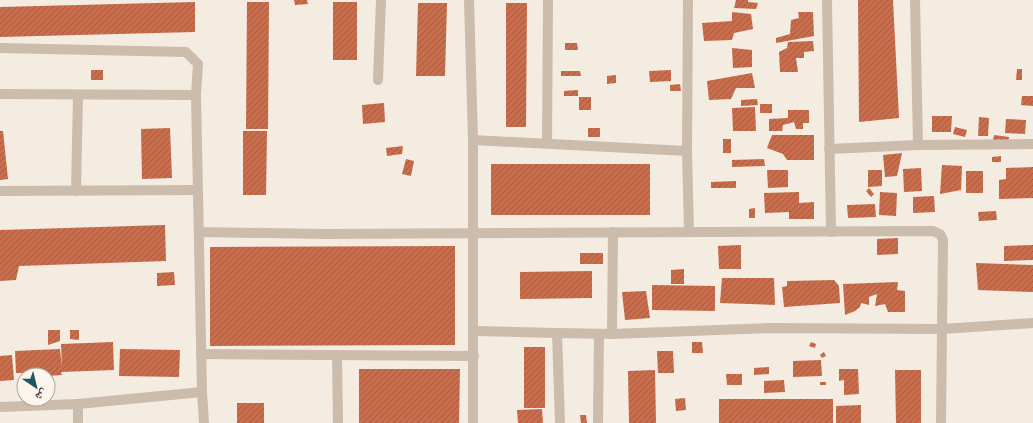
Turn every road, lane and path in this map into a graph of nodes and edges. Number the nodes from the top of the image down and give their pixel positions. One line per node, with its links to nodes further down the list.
1 (381, 0): 8 (street)
2 (470, 0): 12 (street)
3 (548, 0): 13 (street)
4 (688, 0): 17 (street)
5 (827, 0): 16 (street)
6 (915, 0): 15 (street)
7 (0, 48): 11 (street)
8 (378, 80)
9 (0, 94): 10 (street)
10 (78, 95): 11 (street); 20 (street)
11 (196, 95): 18 (street)
12 (473, 140): 13 (street); 25 (street)
13 (547, 143): 17 (street)
14 (1033, 144): 15 (street)
15 (918, 145): 16 (street)
16 (830, 149): 24 (street)
17 (687, 150): 23 (street)
18 (198, 190): 20 (street); 21 (street)
19 (0, 191): 20 (street)
20 (76, 191)
21 (199, 232): 25 (street); 32 (street)
22 (612, 232): 23 (street); 25 (street); 31 (street)
23 (689, 232): 24 (street)
24 (831, 232): 27 (street)
25 (472, 234): 28 (street)
26 (1033, 323): 27 (street)
27 (942, 329): 31 (street); 44 (street)
28 (474, 331): 29 (street); 34 (street)
29 (557, 333): 30 (street); 42 (street)
30 (599, 334): 31 (street); 43 (street)
31 (612, 334)
32 (201, 354): 33 (street); 35 (street)
33 (337, 355): 34 (street); 40 (street)
34 (474, 356): 41 (street)
35 (202, 392): 36 (street); 39 (street)
36 (78, 404): 37 (street); 38 (street)
37 (0, 407)
38 (78, 423)
39 (204, 423)
40 (338, 423)
41 (473, 423)
42 (560, 423)
43 (598, 423)
44 (941, 423)

